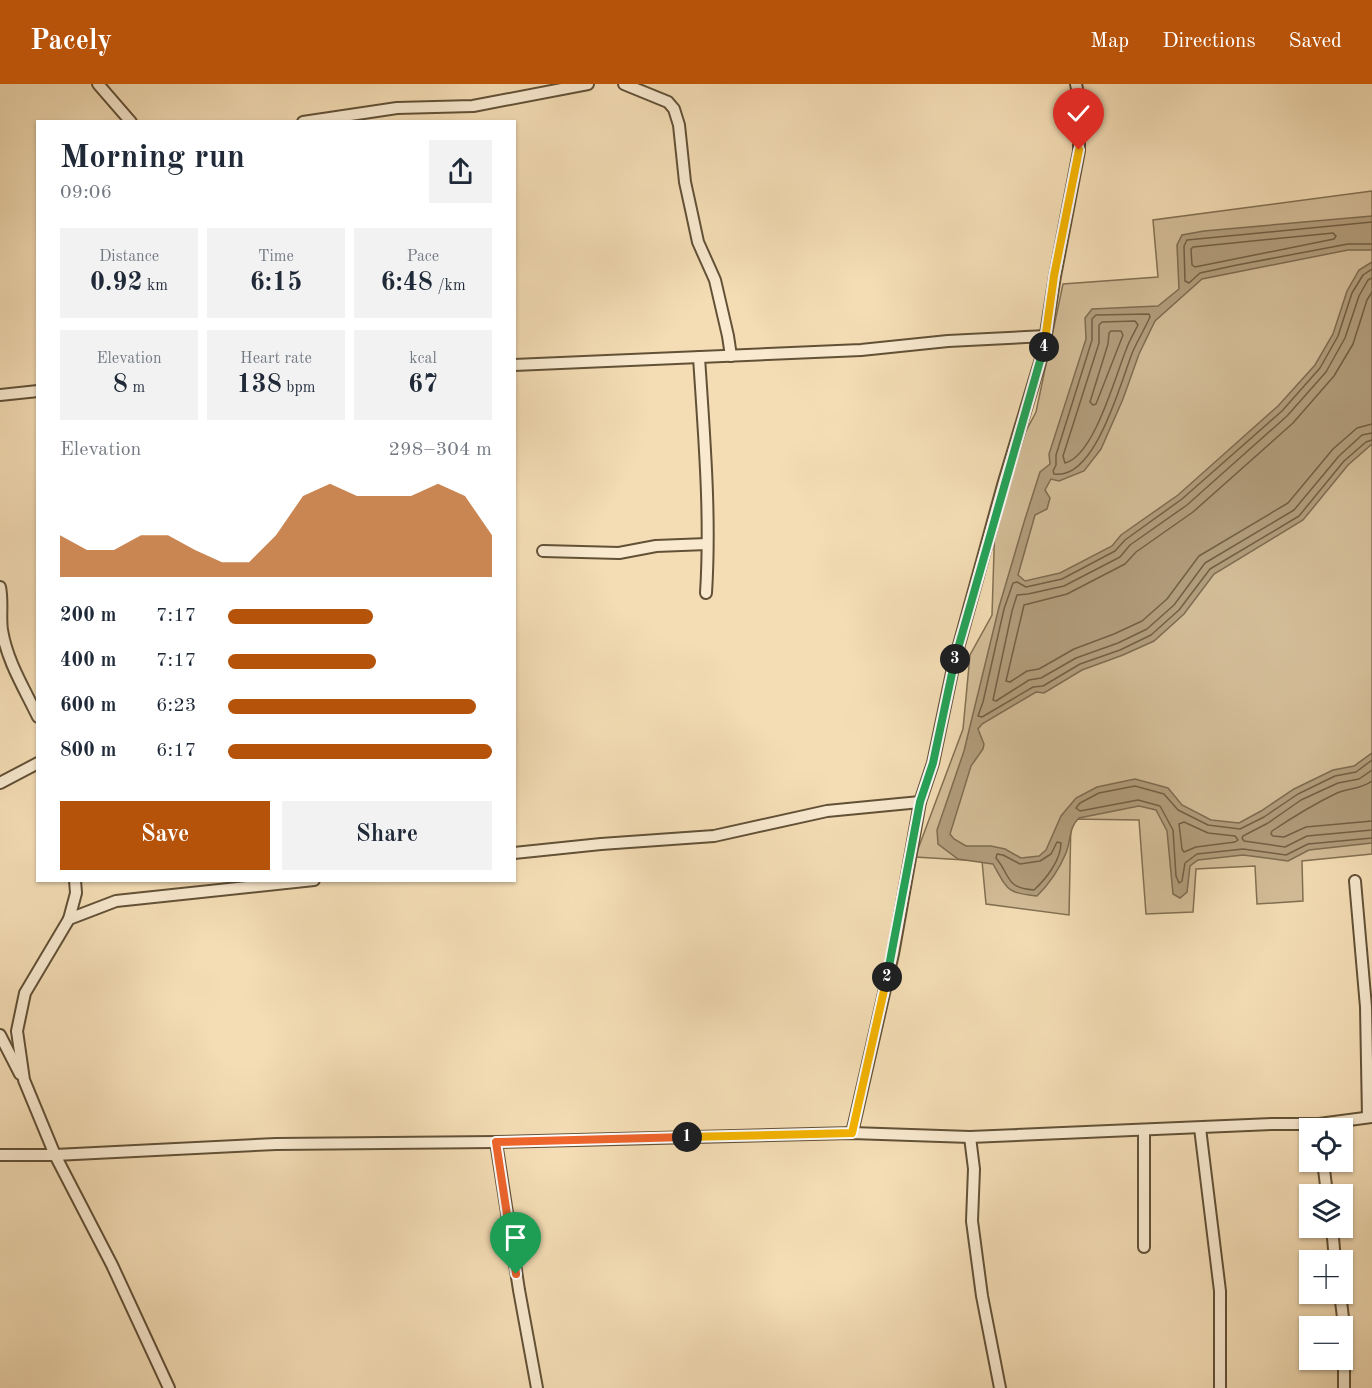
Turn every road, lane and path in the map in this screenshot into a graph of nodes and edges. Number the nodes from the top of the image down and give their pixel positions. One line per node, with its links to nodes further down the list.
1 (99, 84): 5 (street)
2 (588, 84): 6 (street)
3 (624, 84): 8 (street)
4 (1076, 84): 7 (street)
5 (129, 120)
6 (316, 120)
7 (1046, 336): 8 (street); 20 (street)
8 (731, 356): 9 (street)
9 (699, 357): 10 (street); 13 (street)
10 (516, 365)
11 (36, 391): 12 (street)
12 (0, 395)
13 (707, 544): 14 (street); 16 (street)
14 (543, 551)
15 (1, 592): 17 (street)
16 (706, 593)
17 (36, 713)
18 (36, 764): 19 (street)
19 (0, 783)
20 (920, 802): 21 (street); 33 (street)
21 (516, 853)
22 (1355, 881): 28 (street)
23 (75, 882): 25 (street)
24 (295, 882): 25 (street)
25 (69, 919): 27 (street)
26 (0, 1035): 27 (street)
27 (24, 1080): 37 (street)
28 (1370, 1117): 29 (street)
29 (1353, 1120)
30 (1299, 1126): 31 (street)
31 (1200, 1128): 32 (street); 43 (street)
32 (1144, 1130): 34 (street); 38 (street)
33 (852, 1133): 34 (street); 35 (street)
34 (970, 1137): 42 (street)
35 (496, 1142): 37 (street); 41 (street)
36 (0, 1155): 37 (street)
37 (55, 1155): 40 (street)
38 (1144, 1247)
39 (1341, 1304): 44 (street)
40 (169, 1388)
41 (537, 1388)
42 (1000, 1388)
43 (1220, 1388)
44 (1344, 1388)

